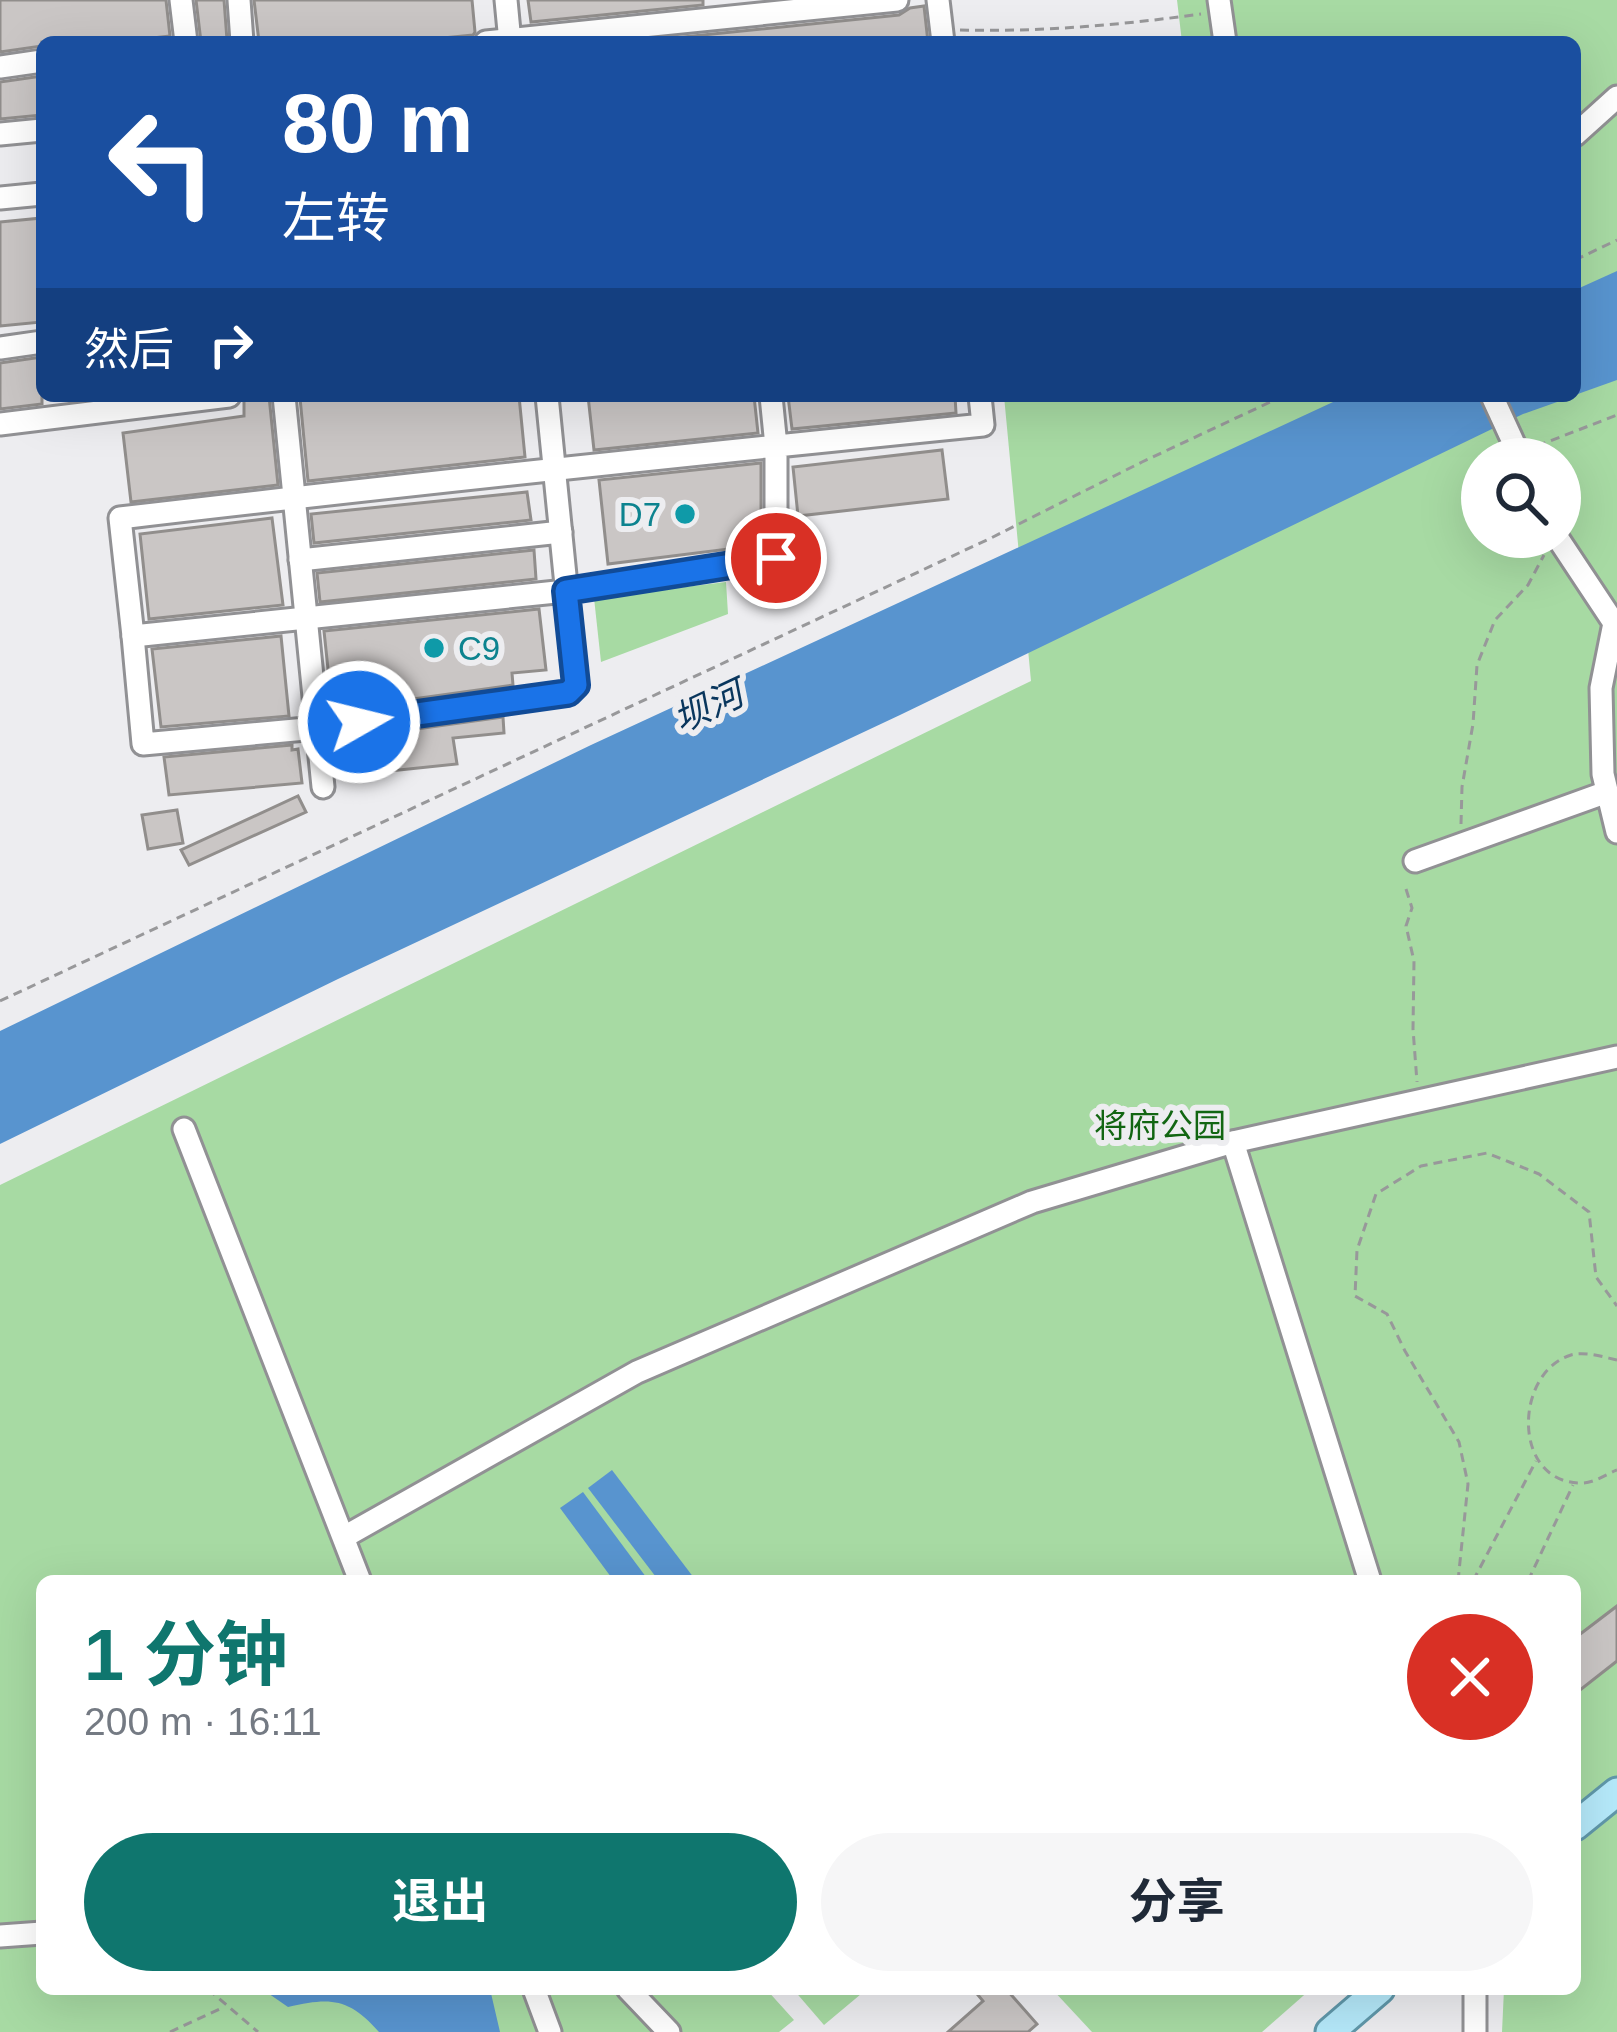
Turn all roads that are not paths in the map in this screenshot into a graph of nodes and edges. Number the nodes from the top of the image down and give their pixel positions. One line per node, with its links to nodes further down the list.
1 (181, 0): 7 (street)
2 (239, 0): 8 (street)
3 (506, 0): 9 (street)
4 (896, 0): 10 (street)
5 (938, 0): 11 (street)
6 (1220, 6): 12 (street)
7 (185, 36)
8 (242, 36)
9 (510, 36)
10 (557, 36)
11 (942, 36)
12 (1224, 36)
13 (36, 62): 14 (street)
14 (0, 67)
15 (1617, 97): 16 (street)
16 (1581, 129)
17 (36, 131): 18 (street)
18 (0, 134)
19 (36, 195): 20 (street)
20 (0, 198)
21 (36, 343): 22 (street)
22 (0, 348)
23 (194, 402): 29 (street)
24 (285, 402): 33 (street)
25 (548, 402): 32 (street)
26 (772, 402): 31 (street)
27 (981, 402): 31 (street)
28 (1495, 402): 30 (street)
29 (0, 424)
30 (1512, 438)
31 (776, 446): 32 (street); 37 (street)
32 (555, 469): 33 (street); 34 (street)
33 (294, 498): 36 (street); 39 (street)
34 (561, 532): 36 (street); 37 (street)
35 (1563, 558): 42 (street)
36 (300, 560): 38 (street)
37 (566, 591): 38 (street); 40 (street)
38 (306, 618): 39 (street); 40 (street)
39 (133, 636): 40 (street)
40 (317, 728): 41 (street)
41 (323, 787)
42 (1607, 792): 43 (street); 44 (street)
43 (1617, 832)
44 (1414, 861)
45 (1617, 1058): 47 (street)
46 (184, 1129): 48 (street)
47 (1233, 1142): 48 (street); 50 (street)
48 (344, 1538): 49 (street)
49 (358, 1575)
50 (1368, 1575)
51 (1617, 1792): 52 (main road)
52 (1581, 1821)
53 (36, 1933): 54 (street)
54 (0, 1936)
55 (536, 1995): 59 (street)
56 (634, 1995): 60 (street)
57 (1373, 1995): 61 (main road)
58 (1475, 1995): 62 (street)
59 (550, 2032)
60 (669, 2032)
61 (1330, 2032)
62 (1475, 2032)

